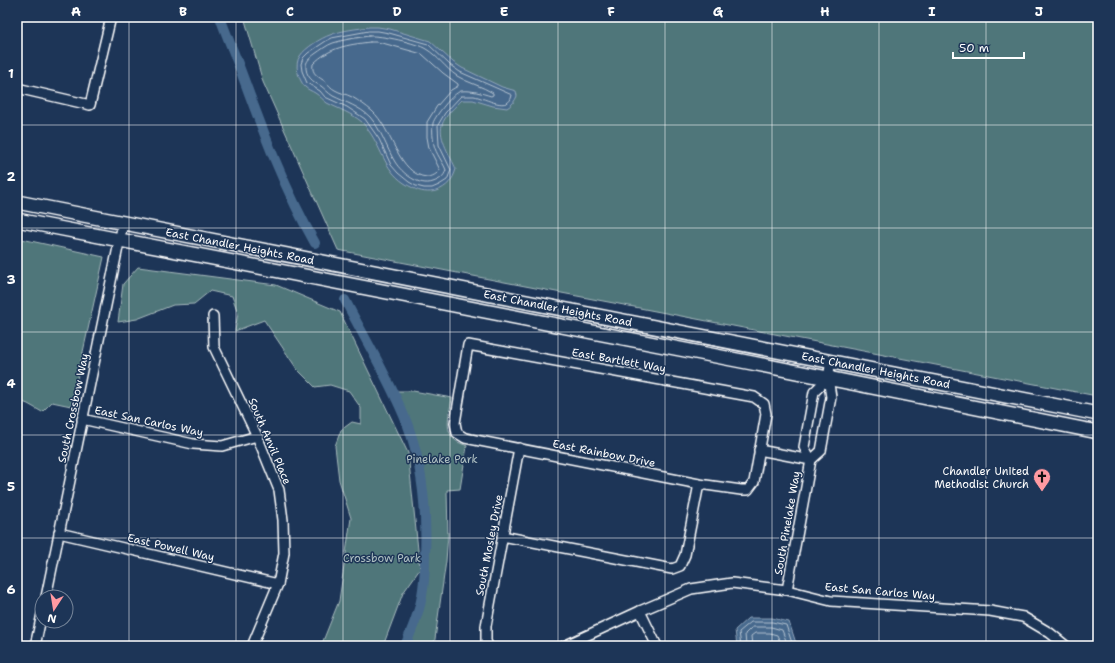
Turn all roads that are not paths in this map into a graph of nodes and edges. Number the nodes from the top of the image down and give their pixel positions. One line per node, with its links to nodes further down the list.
1 (111, 17): 2 (street)
2 (17, 88)
3 (17, 202): 5 (main road, East Chandler Heights Road)
4 (17, 220): 6 (main road, East Chandler Heights Road)
5 (123, 223): 6 (street, South Crossbow Way); 7 (main road, East Chandler Heights Road)
6 (120, 240): 10 (main road, East Chandler Heights Road); 17 (street, South Crossbow Way)
7 (276, 253): 8 (main road, East Chandler Heights Road); 10 (main road)
8 (311, 260): 9 (main road, East Chandler Heights Road); 11 (main road)
9 (337, 265): 12 (main road); 14 (main road, East Chandler Heights Road)
10 (274, 270): 11 (main road, East Chandler Heights Road)
11 (318, 279): 12 (main road, East Chandler Heights Road)
12 (347, 284): 15 (main road, East Chandler Heights Road)
13 (213, 316): 20 (street, South Anvil Place)
14 (831, 361): 15 (street, South Pinelake Way); 16 (main road, East Chandler Heights Road)
15 (828, 378): 18 (main road, East Chandler Heights Road); 23 (street, South Pinelake Way); 23 (street, South Pinelake Way)
16 (1098, 414)
17 (82, 419): 20 (street, East San Carlos Way); 25 (street, South Crossbow Way)
18 (1098, 432)
19 (457, 433): 21 (street, East Rainbow Drive); 22 (street, East Bartlett Way)
20 (257, 436): 27 (street, South Anvil Place)
21 (519, 448): 24 (street, East Rainbow Drive); 26 (street, South Mosley Drive)
22 (759, 450): 23 (street); 24 (street, East Rainbow Drive)
23 (811, 460): 29 (street, South Pinelake Way)
24 (699, 484): 26 (street)
25 (59, 533): 27 (street, East Powell Way); 28 (street, South Crossbow Way)
26 (502, 536): 34 (street, South Mosley Drive)
27 (278, 584): 33 (street, South Anvil Place)
28 (48, 589)
29 (787, 590): 30 (street, East San Carlos Way); 37 (street, East San Carlos Way)
30 (640, 611): 35 (street, East San Carlos Way); 36 (street)
31 (39, 629): 32 (street)
32 (35, 646)
33 (252, 646)
34 (488, 646)
35 (564, 646)
36 (657, 646)
37 (1066, 646)

